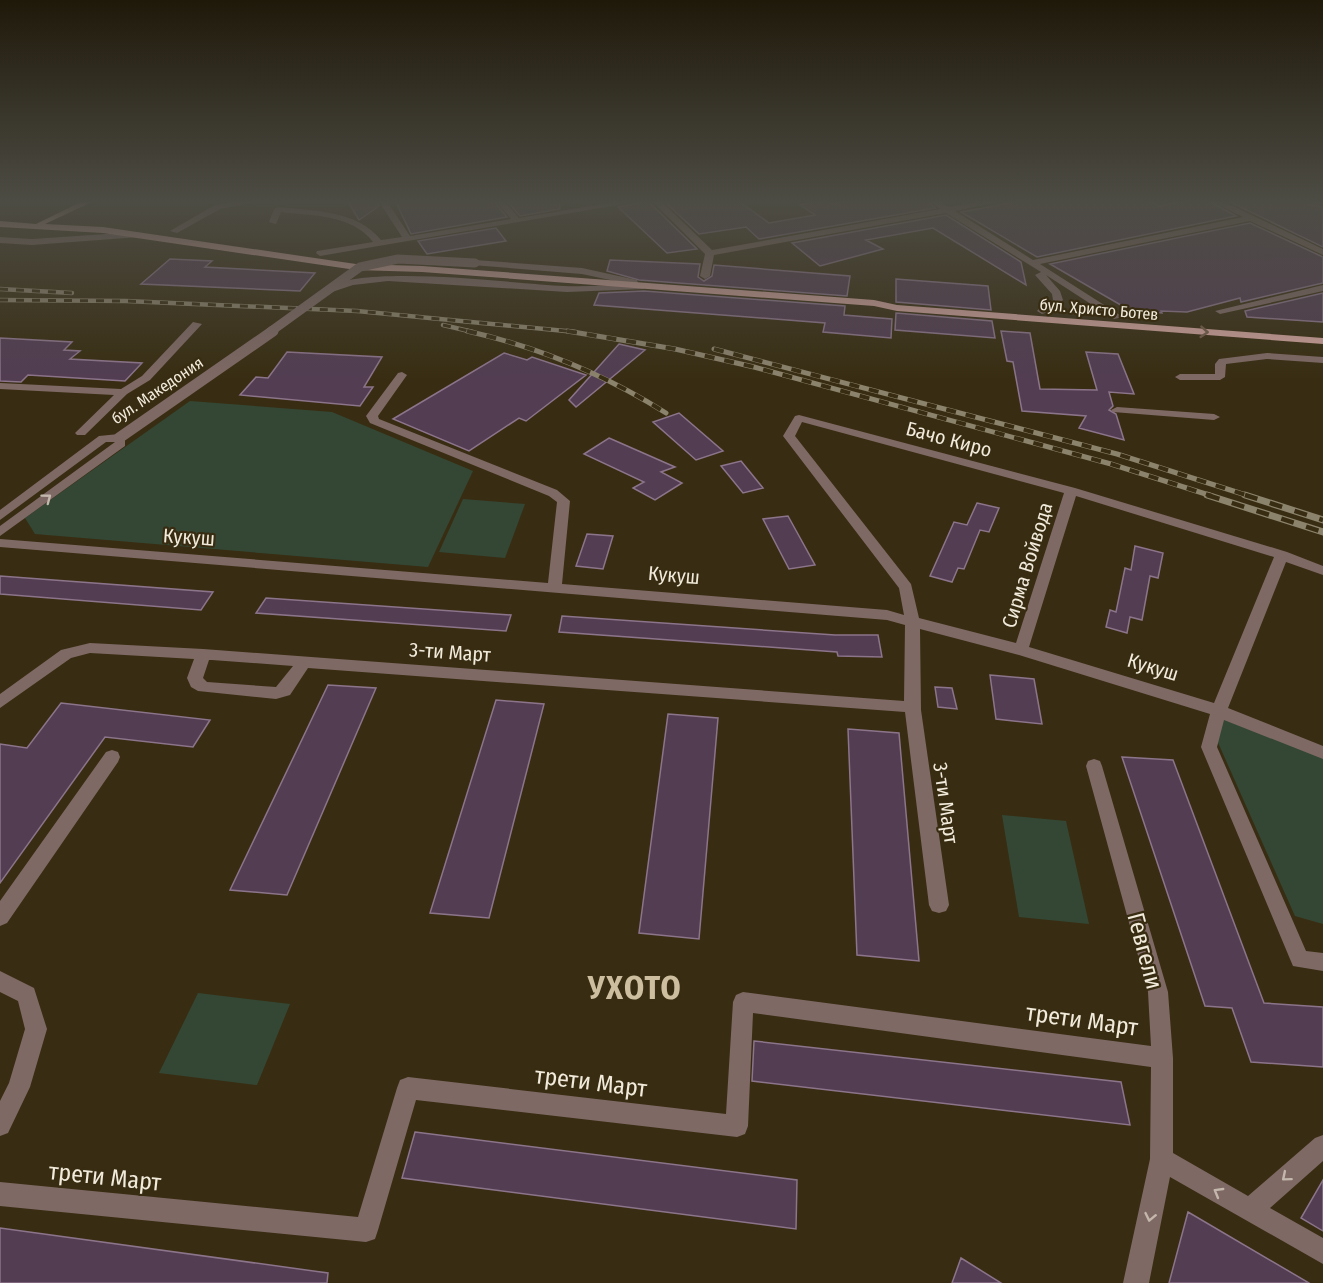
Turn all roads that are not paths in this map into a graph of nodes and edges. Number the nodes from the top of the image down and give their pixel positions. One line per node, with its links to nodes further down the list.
1 (307, 260): 7 (main road, бул. Христо Ботев)
2 (364, 260): 7 (main road, бул. Христо Ботев)
3 (709, 260): 8 (street)
4 (1025, 260): 6 (street)
5 (1045, 260): 6 (street)
6 (1030, 263): 13 (street); 15 (street)
7 (422, 269): 9 (main road, бул. Христо Ботев)
8 (705, 276)
9 (655, 286): 11 (street, бул. Македония); 11 (street, бул. Македония, bridge); 12 (main road, бул. Христо Ботев)
10 (1323, 288): 14 (street)
11 (332, 290): 28 (street, бул. Македония, bridge)
12 (874, 303): 13 (main road, бул. Христо Ботев); 17 (main road, бул. Христо Ботев)
13 (1042, 311): 15 (main road, бул. Христо Ботев)
14 (1220, 311)
15 (1118, 317): 17 (main road); 18 (main road, бул. Христо Ботев)
16 (197, 324): 24 (street)
17 (1130, 327): 19 (main road, бул. Христо Ботев, one-way to 19)
18 (1323, 331)
19 (1323, 341)
20 (1323, 360): 22 (street)
21 (402, 375): 35 (street)
22 (1180, 377)
23 (0, 386): 24 (street)
24 (123, 392): 27 (street)
25 (1117, 410): 26 (street)
26 (1214, 417)
27 (81, 433)
28 (119, 438): 30 (street, бул. Македония); 31 (street, one-way to 28)
29 (1071, 491): 33 (street, Бачо Киро); 36 (street, Бачо Киро); 37 (street, Сирма Войвода)
30 (0, 516)
31 (0, 532)
32 (0, 543): 35 (street, Кукуш)
33 (1282, 555): 34 (street, Бачо Киро); 42 (street)
34 (1323, 571)
35 (555, 586): 36 (street, Кукуш)
36 (914, 620): 37 (street, Кукуш); 41 (street, 3-ти Март)
37 (1021, 650): 42 (street, Кукуш)
38 (203, 654): 39 (street, 3-ти Март); 39 (street); 40 (street, 3-ти Март)
39 (304, 662): 41 (street, 3-ти Март)
40 (0, 702)
41 (912, 707): 46 (street, 3-ти Март)
42 (1219, 710): 43 (street, Кукуш); 48 (street)
43 (1323, 753)
44 (112, 757): 47 (street)
45 (1095, 766): 50 (street, Гевгели)
46 (939, 905)
47 (0, 916)
48 (1323, 962)
49 (0, 981): 51 (street)
50 (1162, 1058): 53 (street, Гевгели); 54 (street, трети Март)
51 (0, 1125)
52 (1323, 1146): 55 (street, one-way to 55)
53 (1162, 1160): 55 (street, one-way to 53); 57 (street, Гевгели, one-way to 57)
54 (0, 1194)
55 (1250, 1210): 56 (street)
56 (1323, 1252)
57 (1136, 1283)

